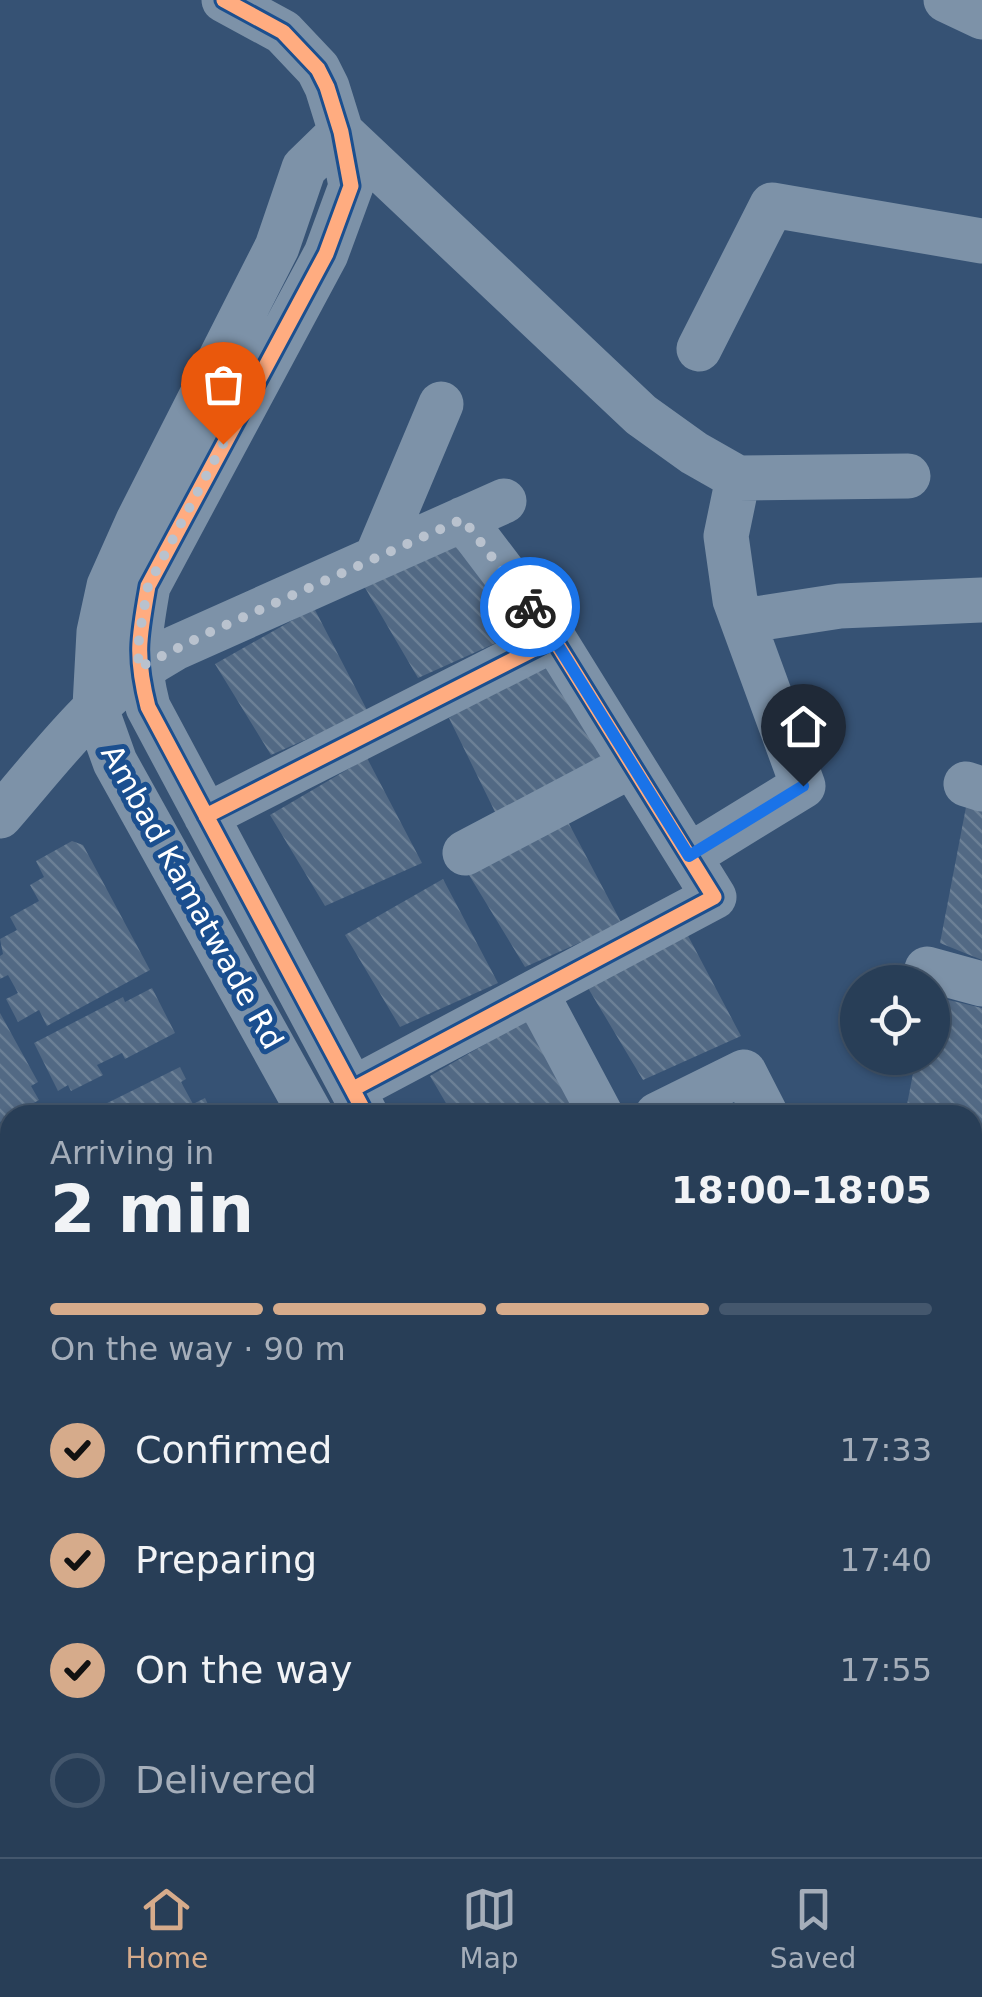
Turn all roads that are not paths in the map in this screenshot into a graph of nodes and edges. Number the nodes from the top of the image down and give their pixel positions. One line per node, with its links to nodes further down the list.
1 (224, 0): 4 (street, Ambad Kamatwade Rd)
2 (946, 0): 3 (street)
3 (982, 16)
4 (340, 132): 9 (street); 13 (street, Ambad Kamatwade Rd)
5 (982, 241): 6 (street)
6 (699, 349)
7 (441, 404): 12 (street)
8 (908, 476): 9 (street)
9 (738, 478): 15 (street)
10 (504, 501): 11 (street)
11 (463, 519): 12 (street); 16 (street)
12 (377, 556): 17 (street)
13 (140, 562): 17 (street, Ambad Kamatwade Rd); 18 (street, Ambad Kamatwade Rd)
14 (982, 600): 15 (street)
15 (743, 621): 23 (street)
16 (554, 639): 19 (street); 21 (street)
17 (138, 668): 18 (street); 21 (street, Ambad Kamatwade Rd)
18 (96, 706): 20 (street); 28 (street, Ambad Kamatwade Rd)
19 (632, 765): 22 (street); 23 (street)
20 (0, 816)
21 (206, 816): 27 (street, Ambad Kamatwade Rd)
22 (465, 853)
23 (689, 856): 26 (street)
24 (950, 976): 25 (street)
25 (982, 984)
26 (536, 993): 27 (street); 29 (street)
27 (360, 1102)
28 (305, 1105)
29 (595, 1105)
30 (677, 1105): 31 (street)
31 (761, 1105)

